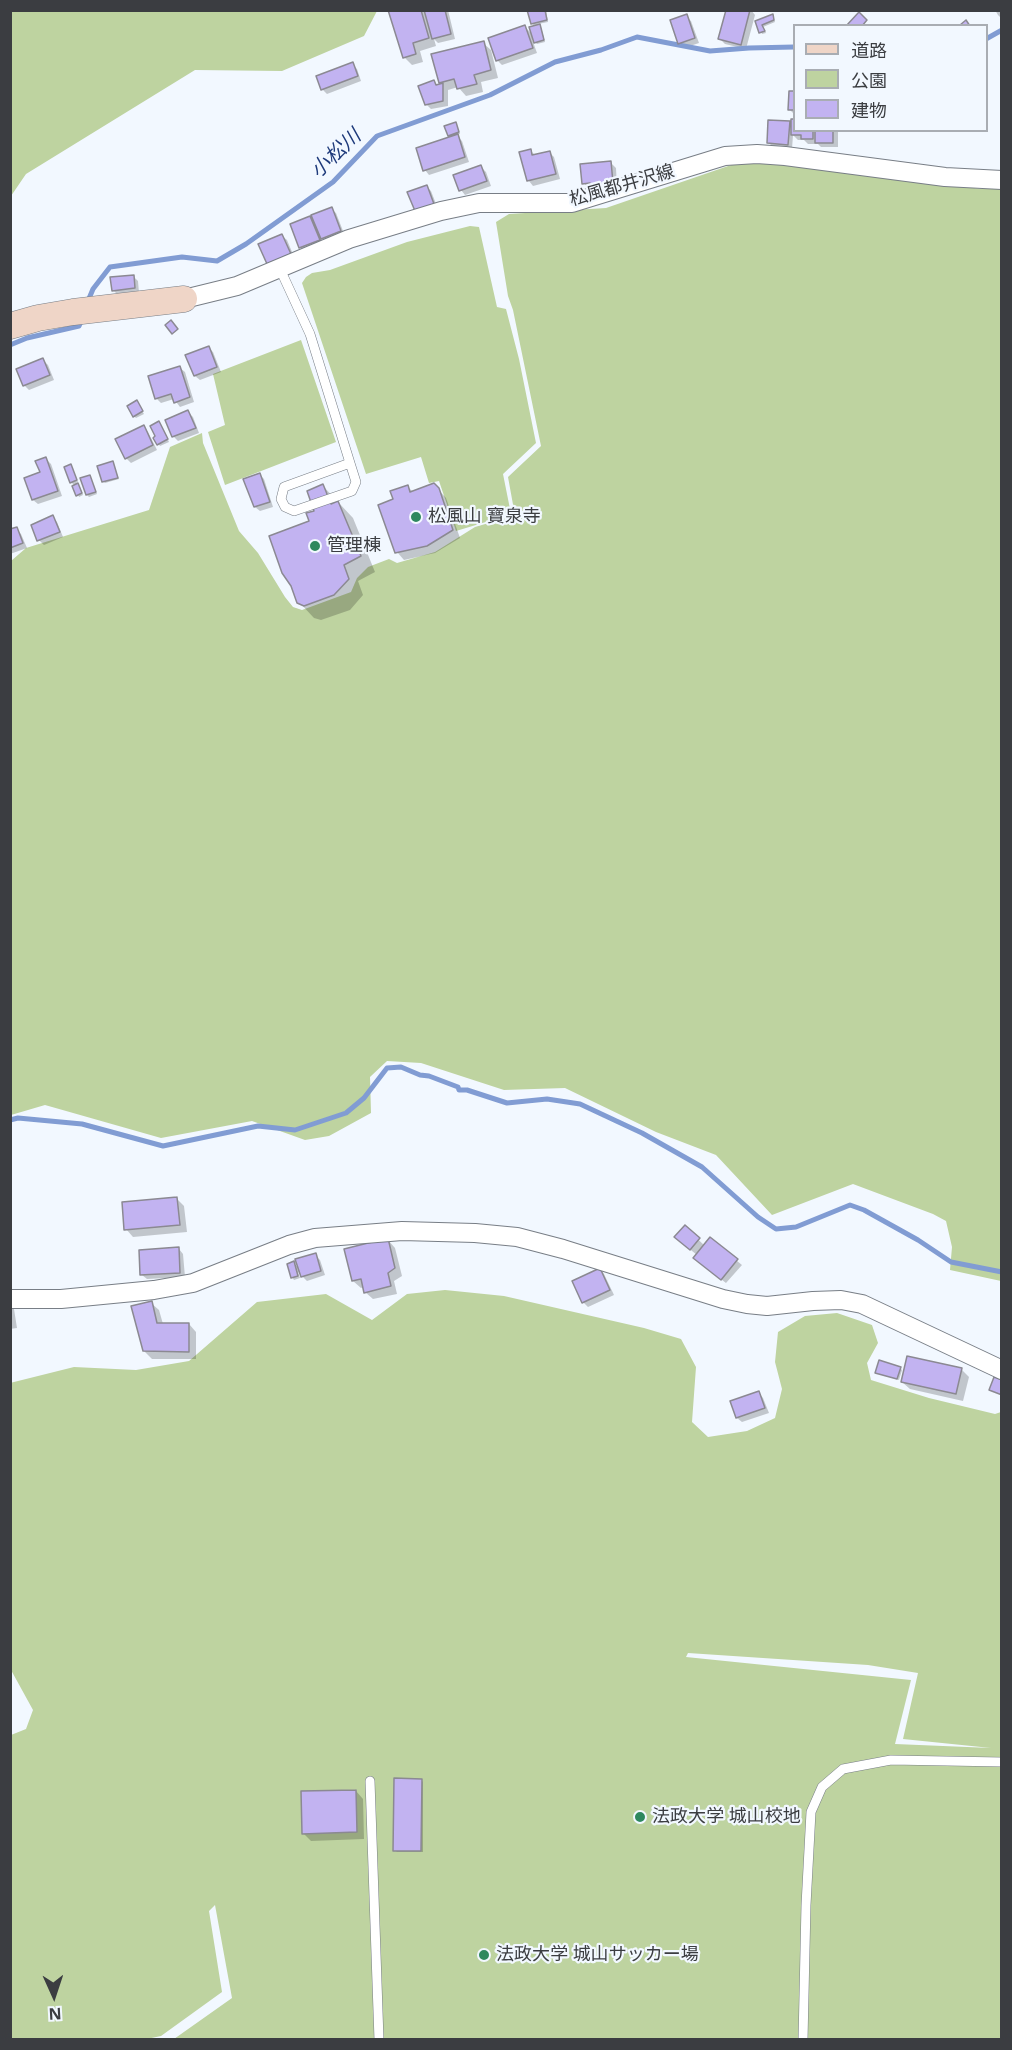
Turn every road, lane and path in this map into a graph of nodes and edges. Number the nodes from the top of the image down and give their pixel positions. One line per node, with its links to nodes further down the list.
1 (1002, 180): 2 (street, 松風都井沢線)
2 (280, 269): 3 (street, 松風都井沢線); 5 (lane)
3 (184, 299): 4 (street)
4 (10, 326)
5 (350, 463): 5 (lane)
6 (10, 1299): 7 (street)
7 (1002, 1370)
8 (1002, 1762): 11 (lane)
9 (370, 1781): 10 (lane)
10 (379, 2040)
11 (803, 2040)

